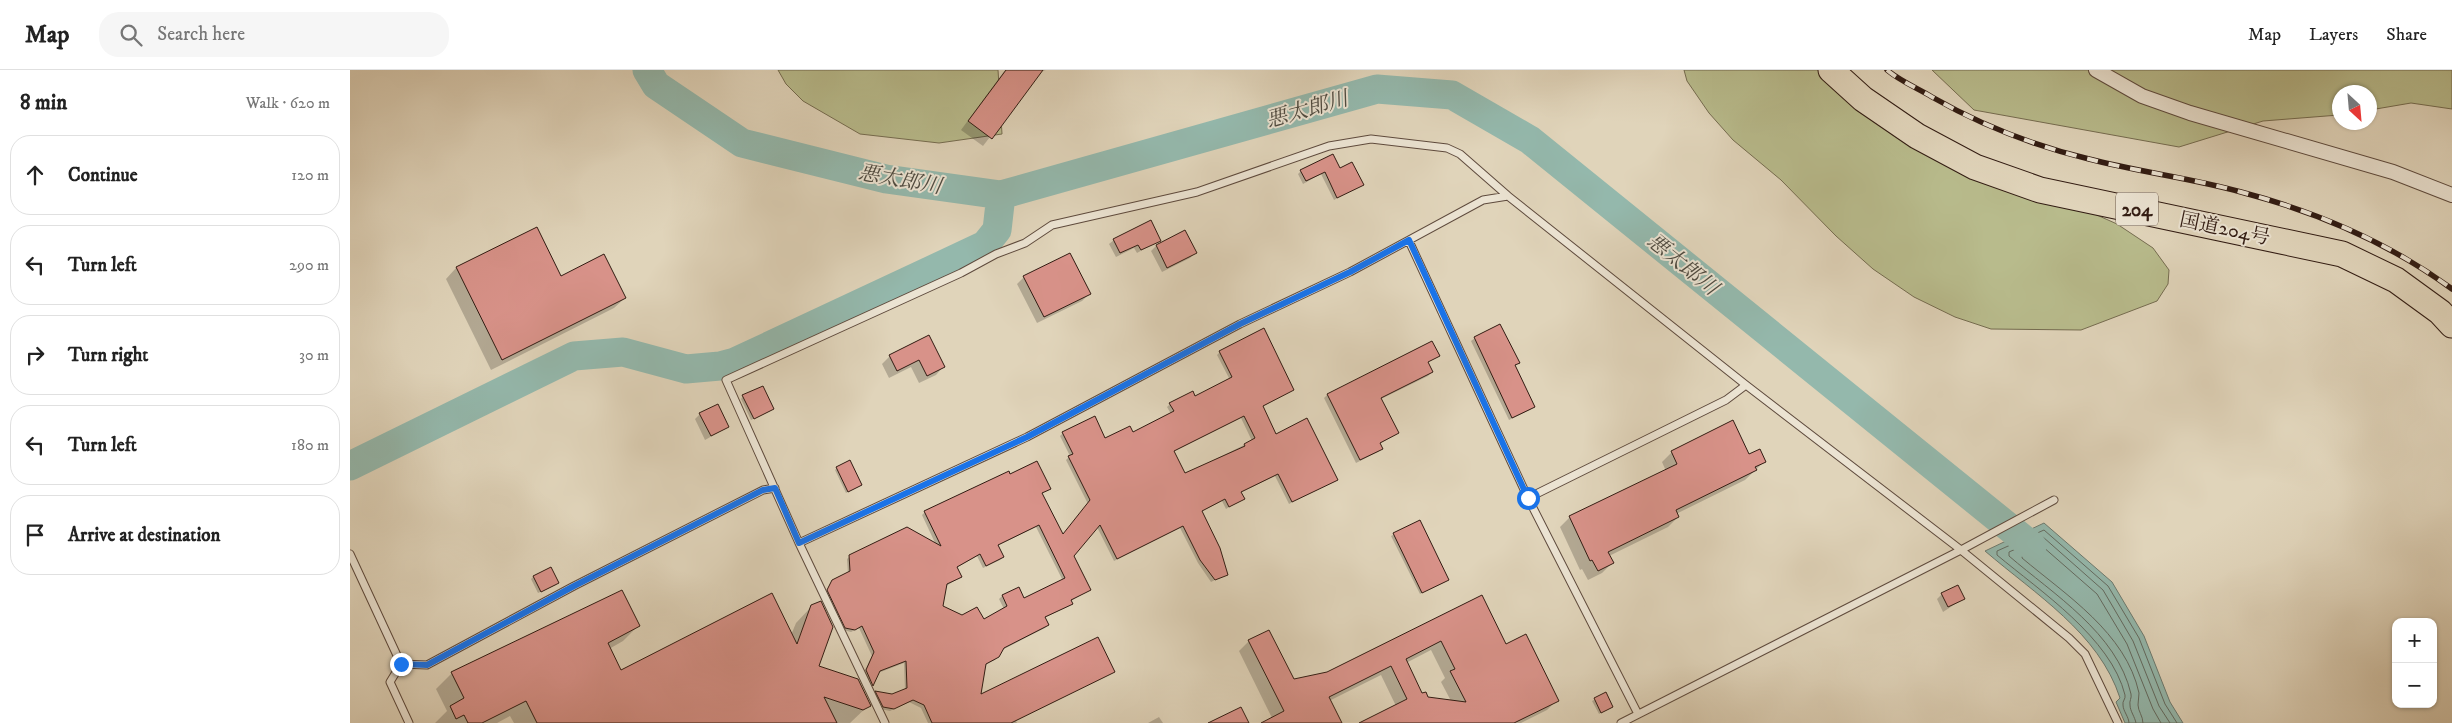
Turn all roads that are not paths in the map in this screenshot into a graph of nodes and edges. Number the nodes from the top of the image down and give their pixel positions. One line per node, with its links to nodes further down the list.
1 (1831, 70): 6 (highway, 国道204号 / 204)
2 (2096, 70): 3 (street)
3 (2452, 195)
4 (1508, 196): 5 (lane); 7 (lane); 8 (lane)
5 (1409, 240): 9 (lane); 11 (lane)
6 (2452, 325)
7 (1746, 385): 9 (lane); 12 (lane)
8 (775, 488): 11 (lane); 14 (lane)
9 (1528, 498): 15 (lane)
10 (2054, 500): 12 (lane)
11 (799, 543): 17 (lane)
12 (1961, 550): 15 (lane); 19 (lane)
13 (350, 554): 14 (lane)
14 (401, 664): 16 (lane)
15 (1638, 714): 18 (lane)
16 (409, 723)
17 (885, 723)
18 (1621, 723)
19 (2118, 723)

